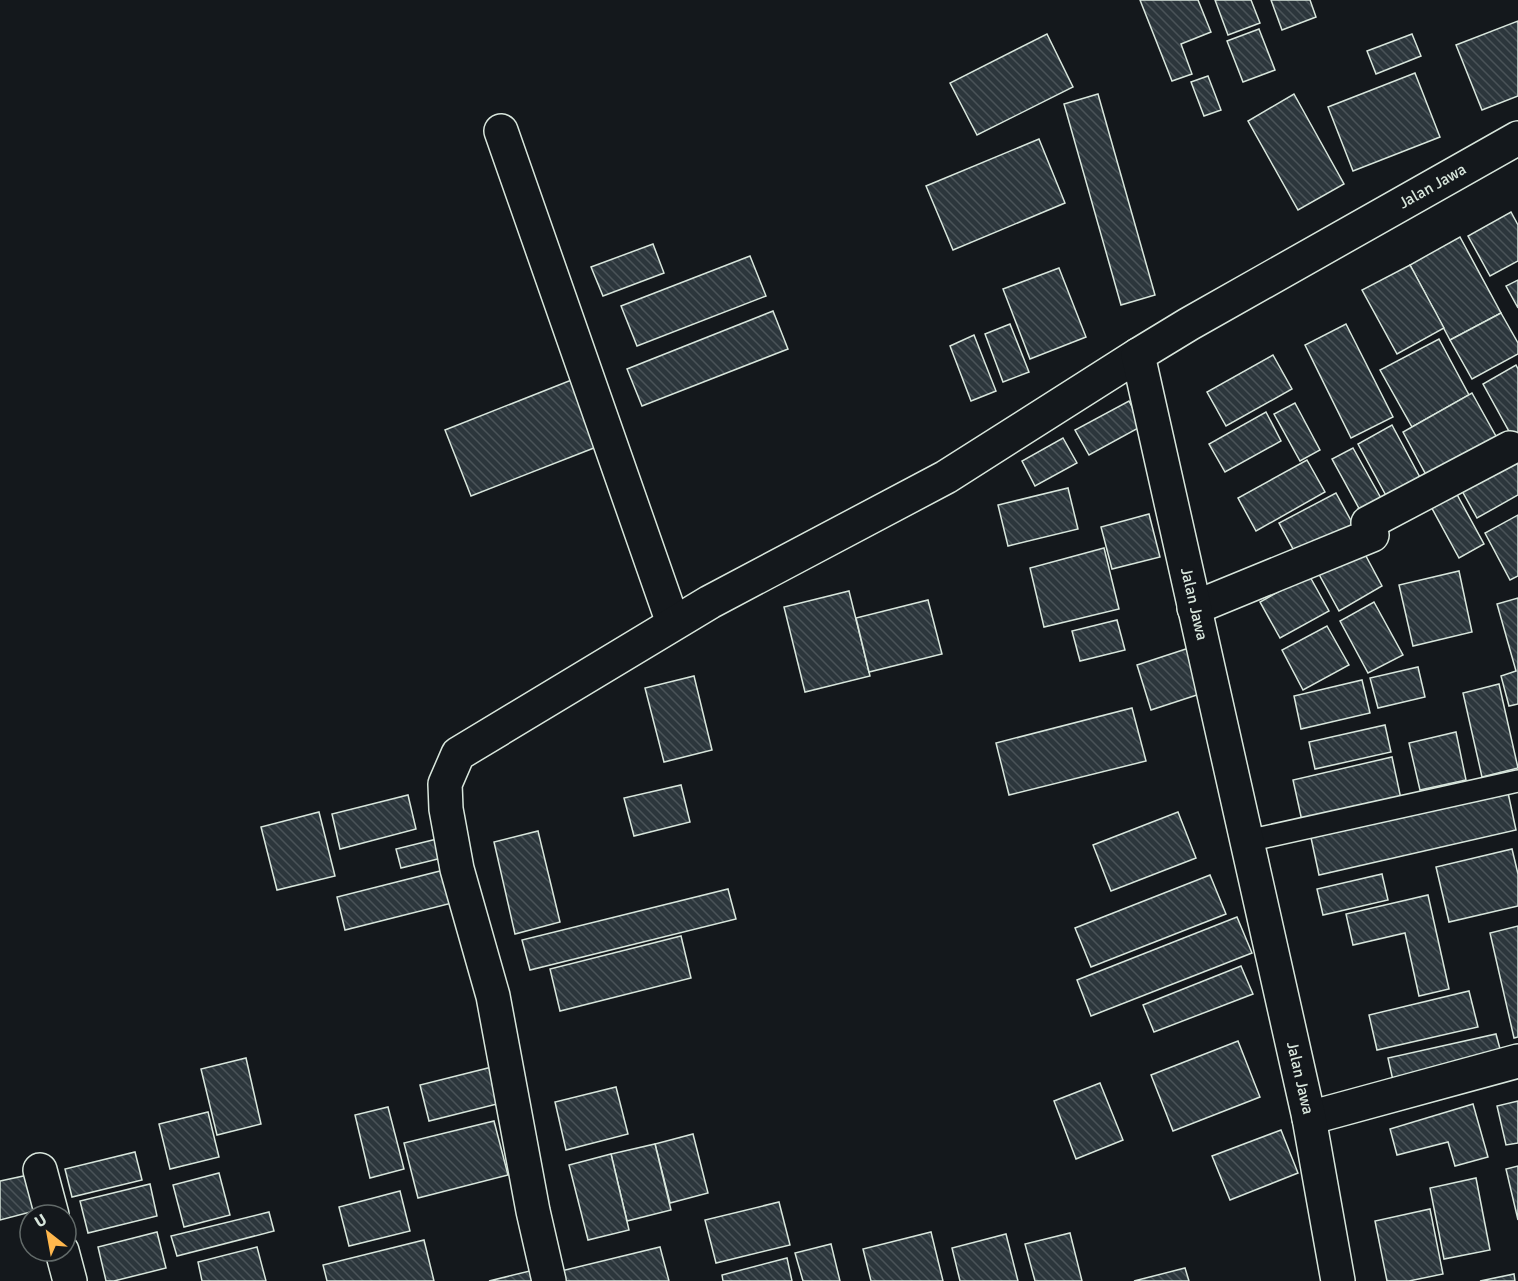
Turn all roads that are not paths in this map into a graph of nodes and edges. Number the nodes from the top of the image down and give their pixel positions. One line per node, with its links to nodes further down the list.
1 (501, 131): 6 (street)
2 (1518, 138): 3 (street, Jalan Jawa)
3 (1138, 355): 5 (street, Jalan Jawa); 6 (street)
4 (1510, 448): 5 (street)
5 (1194, 608): 8 (street, Jalan Jawa)
6 (673, 623): 15 (street)
7 (1518, 781): 8 (lane)
8 (1247, 841): 10 (street, Jalan Jawa)
9 (1518, 1061): 10 (street)
10 (1309, 1118): 16 (street, Jalan Jawa)
11 (40, 1170): 12 (street)
12 (49, 1203)
13 (65, 1263): 14 (street)
14 (70, 1281)
15 (549, 1281)
16 (1338, 1281)

